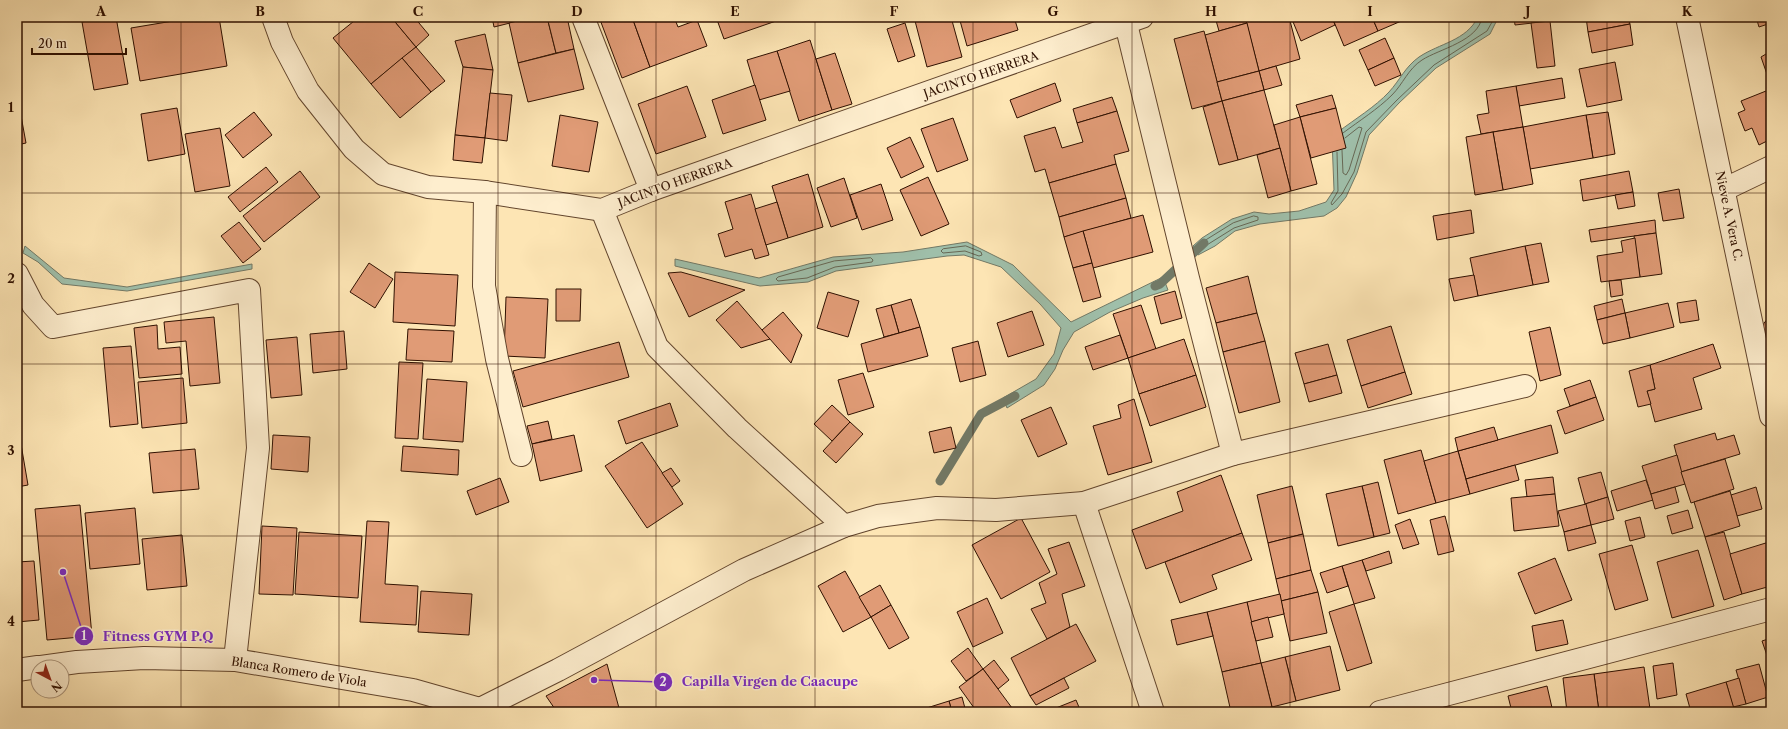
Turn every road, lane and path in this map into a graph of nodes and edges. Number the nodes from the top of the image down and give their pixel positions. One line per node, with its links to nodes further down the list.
1 (273, 17): 8 (street, JACINTO HERRERA)
2 (583, 17): 6 (street)
3 (1687, 17): 7 (street, Nieve A. Vera C.)
4 (1134, 20): 6 (street, JACINTO HERRERA); 13 (street)
5 (1771, 167): 7 (street)
6 (651, 190): 9 (street, JACINTO HERRERA)
7 (1723, 190): 12 (street, Nieve A. Vera C.)
8 (486, 192): 9 (street, JACINTO HERRERA); 14 (street)
9 (602, 210): 16 (street)
10 (17, 274): 18 (street)
11 (1525, 386): 13 (street)
12 (1771, 416)
13 (1232, 454): 15 (street)
14 (521, 455)
15 (1084, 503): 16 (street); 23 (street)
16 (844, 526): 22 (street)
17 (1771, 609): 24 (street)
18 (236, 660): 19 (street, Blanca Romero de Viola); 22 (street, Blanca Romero de Viola)
19 (70, 663)
20 (30, 668): 21 (street, Blanca Romero de Viola)
21 (17, 670)
22 (481, 711)
23 (1154, 712)
24 (1380, 712)

